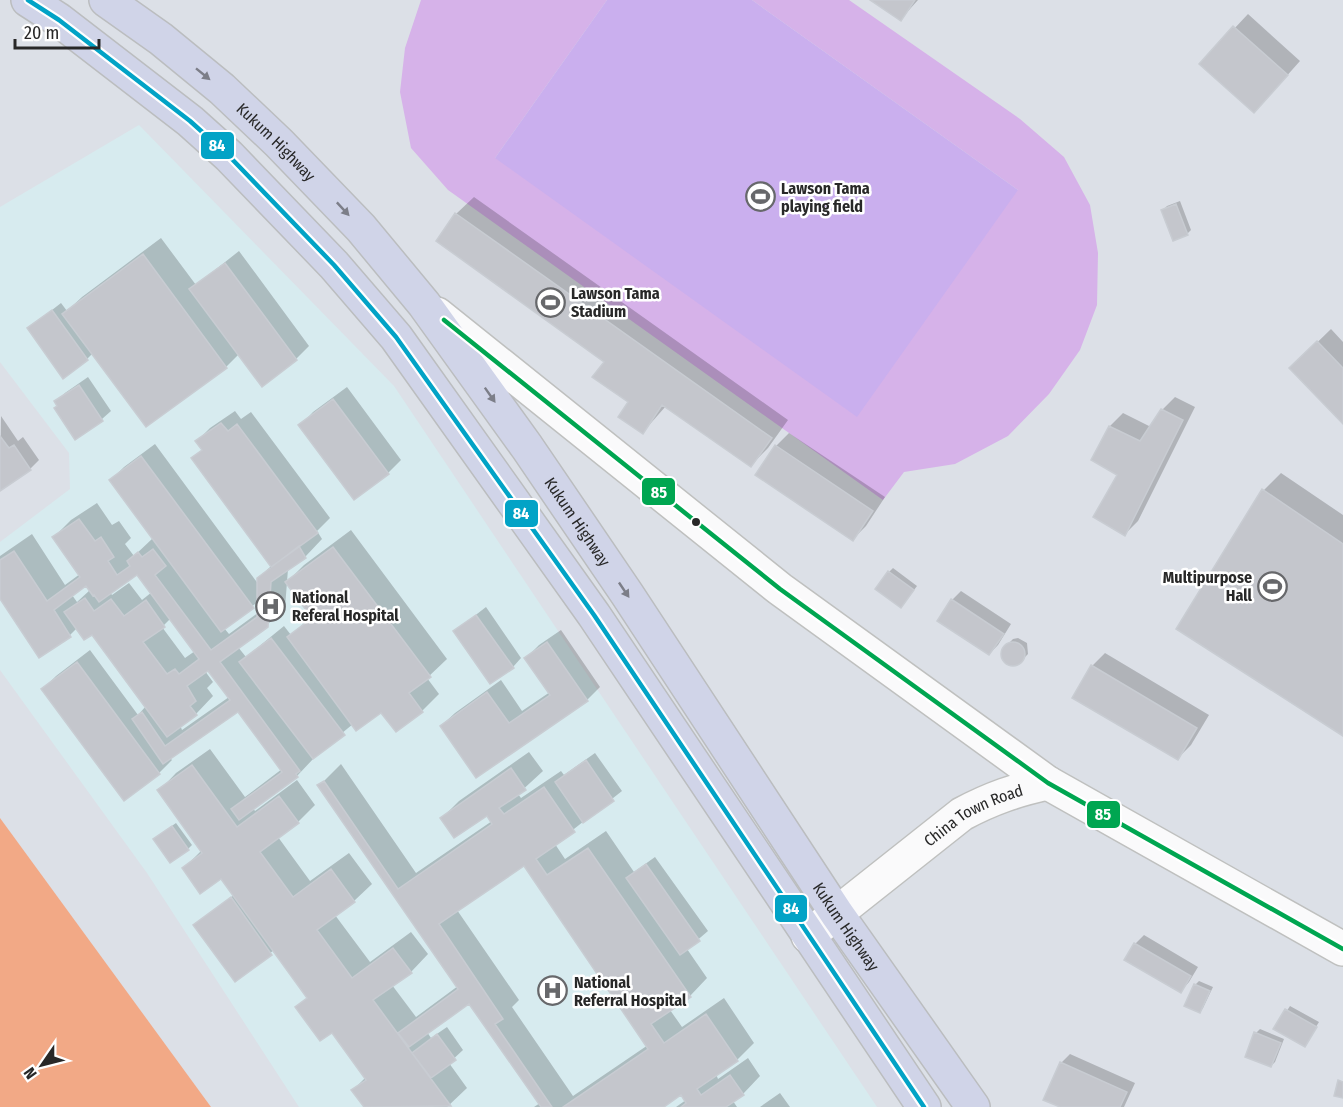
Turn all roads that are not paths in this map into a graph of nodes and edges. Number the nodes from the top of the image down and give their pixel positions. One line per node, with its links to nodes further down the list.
1 (28, 0): 6 (main road)
2 (106, 0): 3 (main road, Kukum Highway, one-way to 3)
3 (424, 304): 4 (street); 5 (main road, Kukum Highway, one-way to 5)
4 (1048, 783): 5 (street, China Town Road); 7 (street)
5 (837, 914): 6 (street, China Town Road); 9 (main road, Kukum Highway)
6 (808, 936): 8 (main road)
7 (1343, 949)
8 (924, 1107)
9 (973, 1107)

